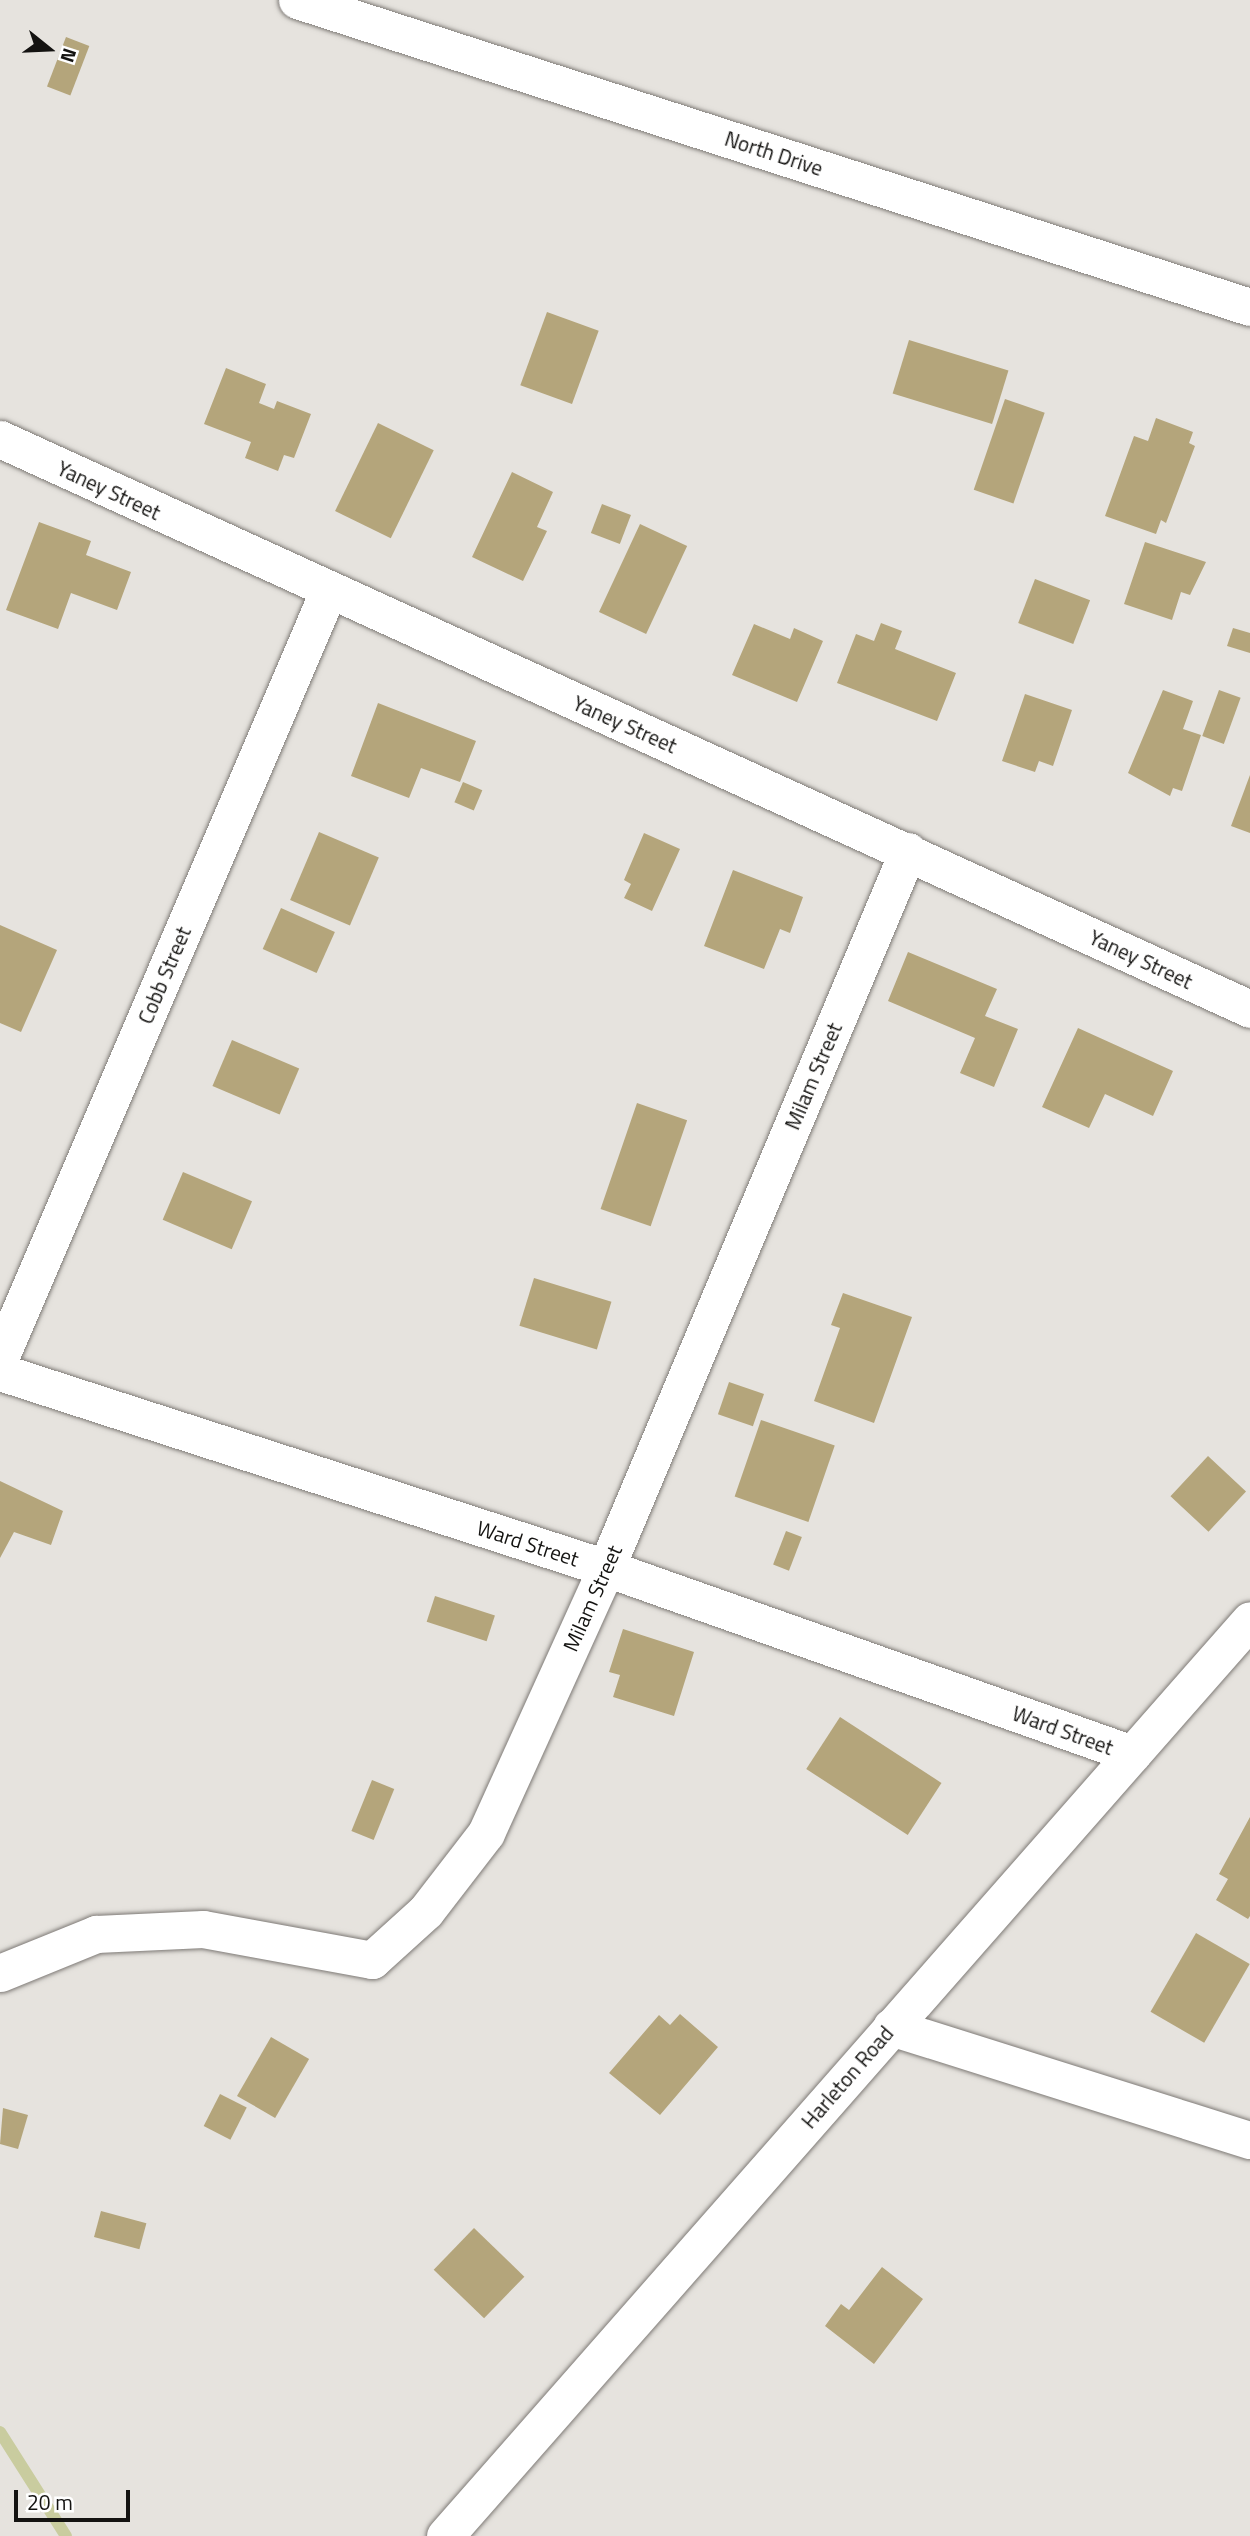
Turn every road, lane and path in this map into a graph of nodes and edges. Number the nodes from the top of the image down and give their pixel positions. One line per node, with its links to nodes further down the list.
1 (297, 0): 2 (street, North Drive)
2 (1250, 307)
3 (0, 439): 4 (street, Yaney Street)
4 (328, 592): 5 (street, Yaney Street); 7 (street, Cobb Street)
5 (908, 850): 6 (street, Yaney Street); 9 (street, Milam Street)
6 (1250, 1009)
7 (0, 1358)
8 (0, 1371): 9 (street, Ward Street)
9 (606, 1568): 11 (street, Ward Street); 12 (street, Milam Street)
10 (1250, 1620): 11 (street, Harleton Road)
11 (1132, 1754): 13 (street, Harleton Road)
12 (0, 1973)
13 (891, 2027): 14 (street); 15 (street, Harleton Road)
14 (1250, 2140)
15 (445, 2536)

